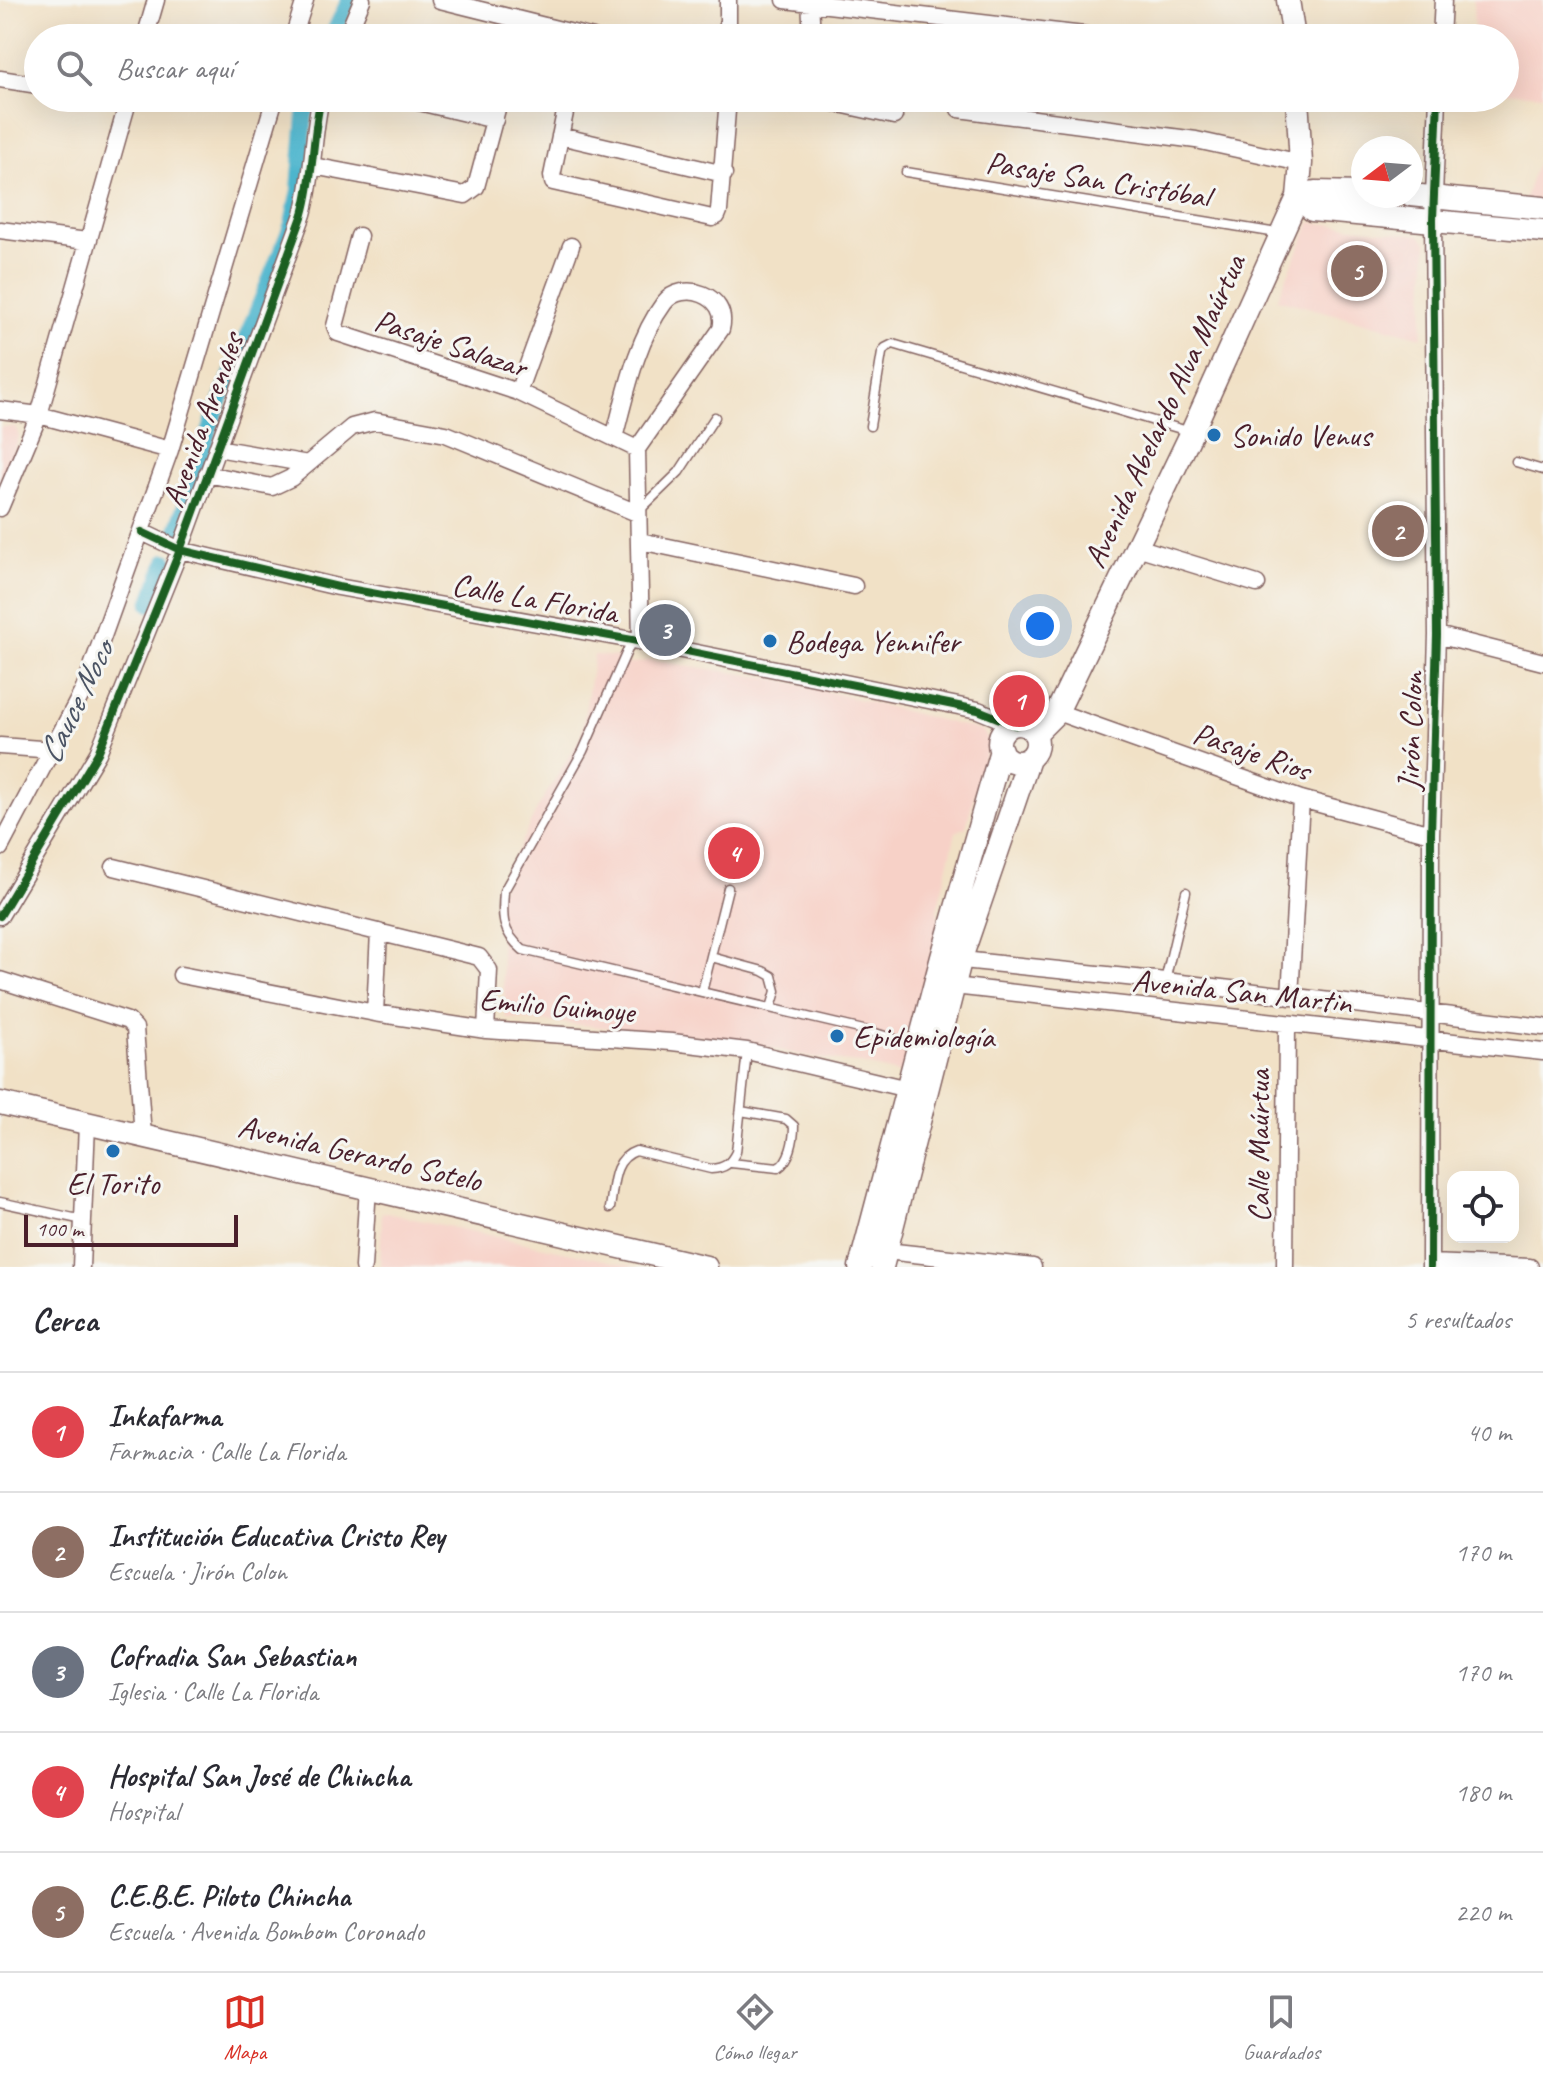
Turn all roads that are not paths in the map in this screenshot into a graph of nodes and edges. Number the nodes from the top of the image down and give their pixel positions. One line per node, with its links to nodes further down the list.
1 (156, 0): 11 (street)
2 (305, 0): 12 (street)
3 (362, 0): 13 (street)
4 (440, 0): 10 (street)
5 (728, 0): 16 (street)
6 (785, 0): 9 (street)
7 (1288, 0): 19 (street)
8 (1443, 0): 20 (street)
9 (809, 2): 17 (street); 18 (street)
10 (514, 18): 14 (street); 15 (street)
11 (149, 24)
12 (297, 24)
13 (352, 24)
14 (513, 24)
15 (536, 24)
16 (728, 24)
17 (811, 24)
18 (993, 24)
19 (1292, 24)
20 (1442, 24)
21 (0, 79): 22 (street)
22 (24, 83)
23 (121, 112): 52 (street)
24 (271, 112): 63 (street, Avenida Arenales)
25 (318, 112): 38 (street, Avenida Arenales)
26 (461, 112): 35 (street)
27 (497, 112): 35 (street)
28 (565, 112): 36 (street)
29 (727, 112): 40 (street)
30 (876, 112): 34 (street)
31 (982, 112): 37 (street)
32 (1298, 112): 37 (street, Avenida Abelardo Alva Maúrtua)
33 (1436, 112): 41 (street, Jirón Colon)
34 (894, 116)
35 (495, 120): 38 (street)
36 (560, 136): 40 (street); 40 (street)
37 (1301, 163): 44 (street, Avenida Abelardo Alva Maúrtua)
38 (313, 166): 61 (street, Avenida Arenales)
39 (906, 172): 50 (lane, Pasaje San Cristóbal)
40 (724, 174)
41 (1423, 189)
42 (1351, 193): 44 (street)
43 (1423, 195): 46 (street)
44 (1298, 197): 47 (street); 50 (street, Avenida Abelardo Alva Maúrtua)
45 (1423, 197): 47 (street, Jirón Colon)
46 (1543, 208)
47 (1433, 219): 49 (street); 76 (street, Jirón Colon)
48 (0, 230): 52 (street)
49 (1543, 231)
50 (1282, 234): 59 (street, Avenida Abelardo Alva Maúrtua)
51 (359, 236): 54 (street, Pasaje Salazar)
52 (87, 241): 56 (street)
53 (571, 246): 54 (street)
54 (518, 392): 60 (street, Pasaje Salazar)
55 (0, 410): 56 (street)
56 (39, 415): 63 (street); 68 (street)
57 (715, 417): 69 (lane)
58 (870, 426): 59 (lane)
59 (1192, 432): 72 (street, Avenida Abelardo Alva Maúrtua)
60 (614, 438): 62 (street, Pasaje Salazar); 62 (street)
61 (217, 448): 65 (street); 67 (street, Avenida Arenales)
62 (637, 449): 69 (street)
63 (170, 450): 70 (street, Avenida Arenales)
64 (1516, 462): 66 (lane)
65 (308, 464): 67 (street); 69 (street)
66 (1543, 470)
67 (207, 474): 73 (street, Avenida Arenales)
68 (0, 508)
69 (637, 513): 71 (street)
70 (142, 532): 73 (street, Calle La Florida); 82 (street, Avenida Arenales)
71 (640, 541): 75 (street); 77 (street)
72 (1137, 547): 74 (street); 79 (street, Avenida Abelardo Alva Maúrtua)
73 (180, 550): 77 (street, Calle La Florida); 93 (street, Avenida Arenales)
74 (1257, 584)
75 (854, 586)
76 (1437, 635): 78 (street); 86 (street, Jirón Colon)
77 (637, 641): 80 (street, Calle La Florida); 101 (lane)
78 (1543, 662)
79 (1057, 712): 80 (street, Avenida Abelardo Alva Maúrtua); 85 (street, Pasaje Rios)
80 (1025, 729): 83 (street); 84 (street)
81 (0, 746): 82 (street)
82 (54, 750): 89 (street, Avenida Arenales)
83 (1001, 750): 84 (street); 87 (street)
84 (1029, 759): 88 (street)
85 (1301, 799): 86 (street, Pasaje Rios); 102 (street)
86 (1431, 834): 105 (street, Jirón Colon)
87 (975, 839): 88 (street); 96 (street)
88 (998, 845): 96 (street)
89 (0, 848)
90 (114, 867): 94 (street)
91 (728, 888): 95 (lane)
92 (1186, 892): 99 (lane)
93 (0, 916)
94 (379, 932): 104 (street); 108 (street)
95 (711, 957): 101 (lane); 103 (lane)
96 (951, 959): 99 (street, Avenida San Martin); 100 (street)
97 (181, 975): 104 (street, Emilio Guimoye)
98 (0, 980): 117 (street)
99 (1165, 981): 102 (street, Avenida San Martin)
100 (945, 985): 106 (street, Avenida San Martin); 110 (street); 113 (street)
101 (702, 992): 103 (lane)
102 (1290, 997): 105 (street, Avenida San Martin)
103 (771, 1008): 110 (lane)
104 (375, 1013): 108 (street, Emilio Guimoye)
105 (1430, 1014): 107 (street, Avenida San Martin); 109 (street, Jirón Colon)
106 (1287, 1026): 109 (street, Avenida San Martin); 130 (street, Calle Maúrtua)
107 (1543, 1027)
108 (486, 1030): 111 (street, Emilio Guimoye)
109 (1430, 1039): 112 (street, Avenida San Martin); 124 (street, Jirón Colon)
110 (919, 1046): 113 (street)
111 (747, 1051): 113 (street, Emilio Guimoye); 115 (lane)
112 (1543, 1052)
113 (917, 1092): 123 (street); 128 (street)
114 (0, 1103): 116 (street, Avenida Gerardo Sotelo)
115 (741, 1111): 118 (lane); 118 (lane)
116 (87, 1124): 117 (street, Avenida Gerardo Sotelo); 122 (street)
117 (143, 1136): 119 (street, Avenida Gerardo Sotelo)
118 (731, 1163): 121 (lane)
119 (368, 1187): 126 (street); 127 (street, Avenida Gerardo Sotelo)
120 (0, 1202): 122 (lane)
121 (610, 1208)
122 (83, 1220): 125 (street)
123 (884, 1259): 129 (street)
124 (1430, 1265): 131 (street)
125 (81, 1267)
126 (363, 1267)
127 (702, 1267)
128 (860, 1267)
129 (1033, 1267)
130 (1285, 1267)
131 (1530, 1267)

